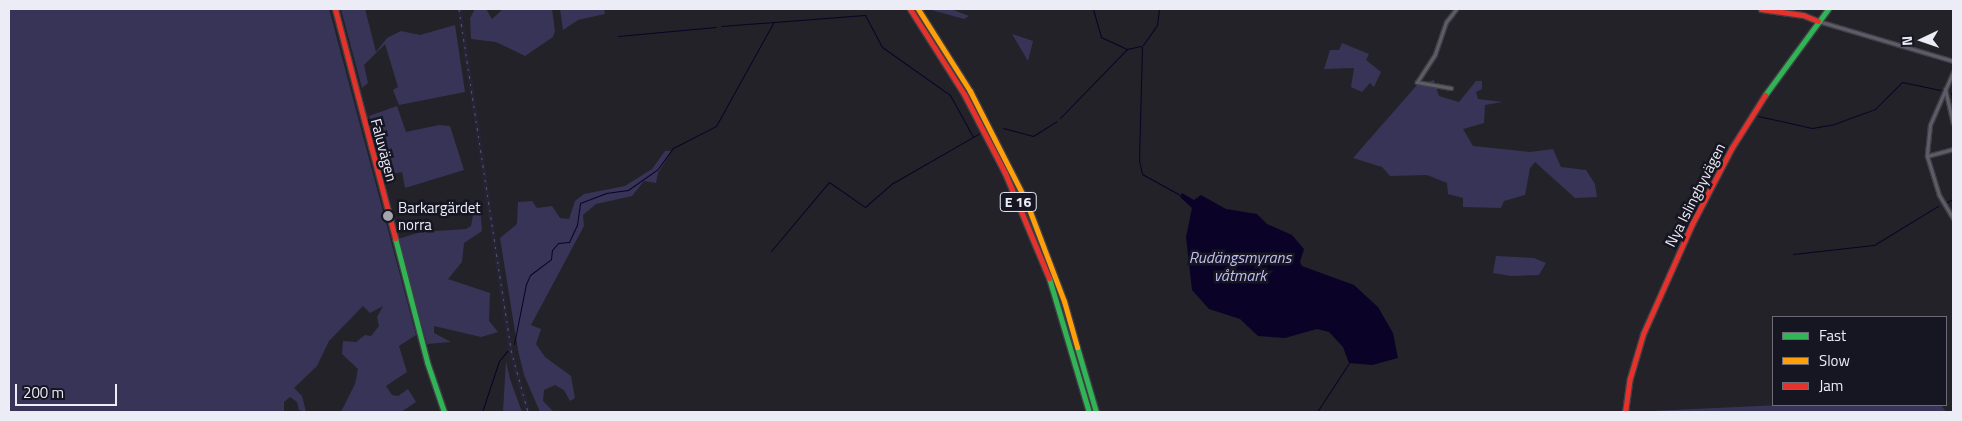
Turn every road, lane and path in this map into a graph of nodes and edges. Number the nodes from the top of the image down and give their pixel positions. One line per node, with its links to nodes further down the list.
1 (335, 9): 16 (main road, Faluvägen)
2 (910, 9): 17 (main road, E 16)
3 (918, 9): 18 (main road, E 16)
4 (1454, 9): 10 (street)
5 (1761, 9): 7 (main road)
6 (1828, 9): 7 (main road, Nya Islingbyvägen)
7 (1818, 21): 8 (street); 19 (main road, Nya Islingbyvägen)
8 (1953, 61)
9 (1953, 72): 11 (street)
10 (1451, 88)
11 (1945, 88): 12 (street); 14 (street)
12 (1953, 123)
13 (1953, 149): 14 (street)
14 (1927, 156): 15 (street)
15 (1953, 218)
16 (444, 412)
17 (1090, 412)
18 (1096, 412)
19 (1625, 412)

